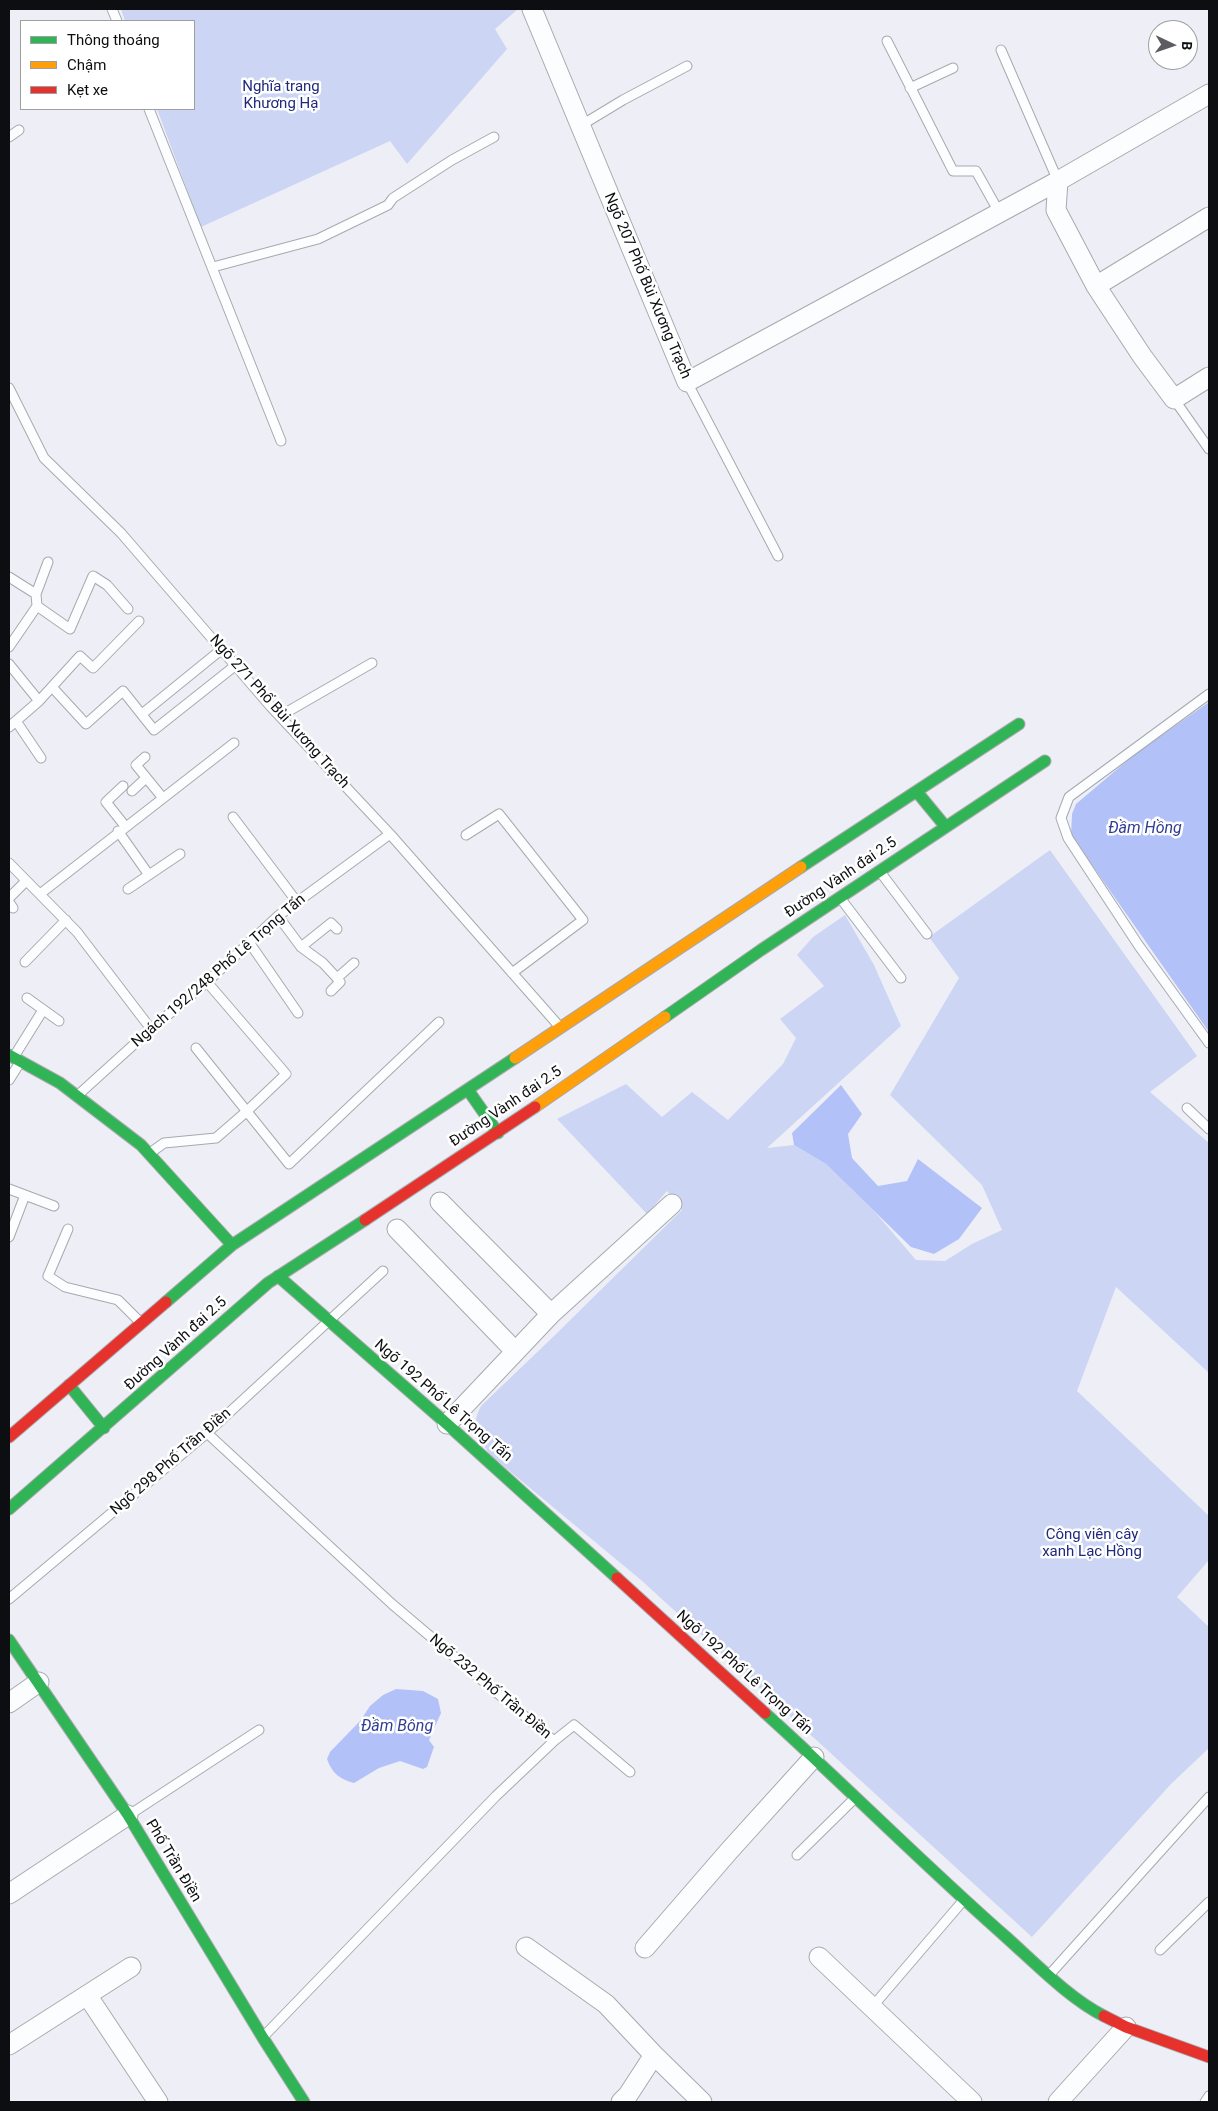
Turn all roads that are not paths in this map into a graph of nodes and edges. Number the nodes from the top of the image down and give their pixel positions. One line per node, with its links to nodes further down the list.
1 (532, 9): 9 (street, Ngõ 207 Phố Bùi Xương Trạch)
2 (887, 41): 6 (lane)
3 (1001, 50): 13 (lane)
4 (687, 66): 9 (lane)
5 (952, 68): 6 (lane)
6 (910, 88): 14 (lane)
7 (1209, 94): 13 (street)
8 (149, 110): 16 (lane)
9 (580, 127): 19 (street, Ngõ 207 Phố Bùi Xương Trạch)
10 (19, 130): 11 (lane)
11 (9, 137)
12 (494, 137): 16 (lane)
13 (1058, 181): 14 (street); 17 (street)
14 (999, 212): 19 (street)
15 (1209, 218): 17 (street)
16 (213, 267): 22 (lane)
17 (1096, 286): 21 (street)
18 (1209, 377): 21 (street)
19 (687, 382): 24 (lane, Ngõ 207 Phố Bùi Xương Trạch)
20 (9, 388): 32 (lane, Ngõ 271 Phố Bùi Xương Trạch)
21 (1174, 399): 23 (lane)
22 (281, 441)
23 (1209, 449)
24 (778, 556)
25 (48, 562): 27 (lane)
26 (9, 577): 27 (lane)
27 (36, 594): 28 (lane)
28 (37, 606): 29 (lane); 31 (lane)
29 (128, 609)
30 (139, 621): 36 (lane)
31 (9, 647)
32 (222, 649): 35 (lane, Ngõ 271 Phố Bùi Xương Trạch); 39 (lane)
33 (372, 663): 40 (lane)
34 (9, 664): 38 (lane)
35 (236, 665): 39 (lane); 40 (lane, Ngõ 271 Phố Bùi Xương Trạch)
36 (52, 686): 38 (lane); 39 (lane)
37 (1209, 694): 85 (lane)
38 (39, 701): 41 (lane)
39 (142, 714)
40 (280, 716): 53 (lane, Ngõ 271 Phố Bùi Xương Trạch)
41 (12, 724): 45 (lane)
42 (1019, 724): 48 (main road, Đường Vành đai 2.5)
43 (234, 742): 49 (lane)
44 (145, 757): 47 (lane)
45 (41, 758)
46 (1045, 761): 51 (main road, Đường Vành đai 2.5)
47 (146, 778): 49 (lane); 52 (lane)
48 (917, 792): 51 (main road); 83 (main road, Đường Vành đai 2.5)
49 (162, 797): 52 (lane)
50 (233, 817): 63 (lane)
51 (945, 826): 57 (main road, Đường Vành đai 2.5)
52 (121, 829): 58 (lane); 61 (lane)
53 (390, 834): 63 (lane, Ngách 192/248 Phố Lê Trọng Tấn); 73 (lane, Ngõ 271 Phố Bùi Xương Trạch)
54 (466, 835): 73 (lane)
55 (180, 854): 58 (lane)
56 (9, 863): 59 (lane)
57 (879, 871): 62 (main road, Đường Vành đai 2.5); 68 (lane)
58 (149, 875): 60 (lane)
59 (26, 882): 61 (lane); 64 (lane)
60 (128, 889)
61 (40, 894): 66 (lane)
62 (840, 897): 75 (lane); 94 (main road, Đường Vành đai 2.5)
63 (297, 902): 65 (lane, Ngách 192/248 Phố Lê Trọng Tấn)
64 (10, 903)
65 (278, 916): 69 (lane, Ngách 192/248 Phố Lê Trọng Tấn); 70 (lane)
66 (66, 920): 71 (lane); 84 (lane)
67 (337, 929): 70 (lane)
68 (927, 934)
69 (249, 942): 76 (lane, Ngách 192/248 Phố Lê Trọng Tấn); 80 (lane)
70 (301, 947): 74 (lane)
71 (25, 962)
72 (354, 963): 74 (lane)
73 (512, 973): 83 (lane, Ngõ 271 Phố Bùi Xương Trạch)
74 (337, 978): 77 (lane)
75 (901, 978)
76 (207, 982): 84 (lane, Ngách 192/248 Phố Lê Trọng Tấn); 92 (lane)
77 (331, 991)
78 (27, 998): 79 (lane)
79 (43, 1010): 81 (lane); 87 (lane)
80 (298, 1013)
81 (59, 1021)
82 (439, 1022): 92 (lane)
83 (561, 1028): 89 (main road, Đường Vành đai 2.5)
84 (151, 1029): 90 (lane, Ngách 192/248 Phố Lê Trọng Tấn)
85 (1209, 1043)
86 (196, 1048): 92 (lane)
87 (15, 1058): 88 (lane); 90 (main road)
88 (9, 1080)
89 (468, 1090): 94 (main road); 104 (main road, Đường Vành đai 2.5)
90 (77, 1096): 95 (main road)
91 (1186, 1108): 93 (lane)
92 (246, 1112): 95 (lane)
93 (1209, 1129)
94 (498, 1133): 106 (main road, Đường Vành đai 2.5)
95 (150, 1153): 104 (main road)
96 (9, 1189): 97 (lane)
97 (25, 1195): 100 (lane); 103 (lane)
98 (440, 1202): 107 (street)
99 (672, 1204): 107 (street)
100 (54, 1206)
101 (68, 1229): 109 (lane)
102 (397, 1229): 110 (street)
103 (9, 1237)
104 (232, 1245): 109 (main road, Đường Vành đai 2.5)
105 (384, 1271): 108 (lane, Ngõ 298 Phố Trần Điền)
106 (278, 1276): 108 (main road, Ngõ 192 Phố Lê Trọng Tấn); 113 (main road, Đường Vành đai 2.5)
107 (551, 1314): 110 (street)
108 (328, 1321): 112 (main road, Ngõ 192 Phố Lê Trọng Tấn); 114 (lane, Ngõ 298 Phố Trần Điền)
109 (141, 1323): 111 (main road, Đường Vành đai 2.5)
110 (515, 1351): 112 (street)
111 (69, 1385): 113 (main road); 115 (main road, Đường Vành đai 2.5)
112 (447, 1424): 123 (main road, Ngõ 192 Phố Lê Trọng Tấn)
113 (104, 1428): 116 (main road, Đường Vành đai 2.5)
114 (207, 1433): 117 (lane, Ngõ 298 Phố Trần Điền); 122 (lane, Ngõ 232 Phố Trần Điền)
115 (9, 1437)
116 (9, 1509)
117 (9, 1599)
118 (9, 1640): 119 (main road, Phố Trần Điền)
119 (39, 1682): 120 (street); 127 (main road, Phố Trần Điền)
120 (9, 1703)
121 (259, 1730): 127 (lane)
122 (554, 1741): 124 (lane); 141 (lane, Ngõ 232 Phố Trần Điền)
123 (814, 1757): 125 (main road, Ngõ 192 Phố Lê Trọng Tấn); 133 (street)
124 (630, 1772)
125 (856, 1797): 128 (lane); 130 (main road, Ngõ 192 Phố Lê Trọng Tấn)
126 (1209, 1797): 137 (lane)
127 (128, 1815): 129 (street); 141 (main road, Phố Trần Điền)
128 (797, 1855)
129 (9, 1894)
130 (964, 1900): 137 (main road, Ngõ 192 Phố Lê Trọng Tấn); 139 (lane)
131 (1209, 1902): 134 (lane)
132 (526, 1947): 143 (street)
133 (645, 1948)
134 (1160, 1950)
135 (819, 1957): 139 (street)
136 (131, 1967): 138 (street)
137 (1049, 1975): 140 (main road, Ngõ 192 Phố Lê Trọng Tấn)
138 (87, 1995): 142 (street); 147 (street)
139 (872, 2006): 150 (street)
140 (1126, 2027): 144 (main road, Ngõ 192 Phố Lê Trọng Tấn); 151 (street)
141 (262, 2038): 146 (main road, Phố Trần Điền)
142 (9, 2045)
143 (654, 2055): 148 (street); 149 (street)
144 (1209, 2057)
145 (1209, 2096): 152 (lane)
146 (295, 2099)
147 (158, 2102)
148 (621, 2102)
149 (702, 2102)
150 (972, 2102)
151 (1058, 2102)
152 (1205, 2102)

